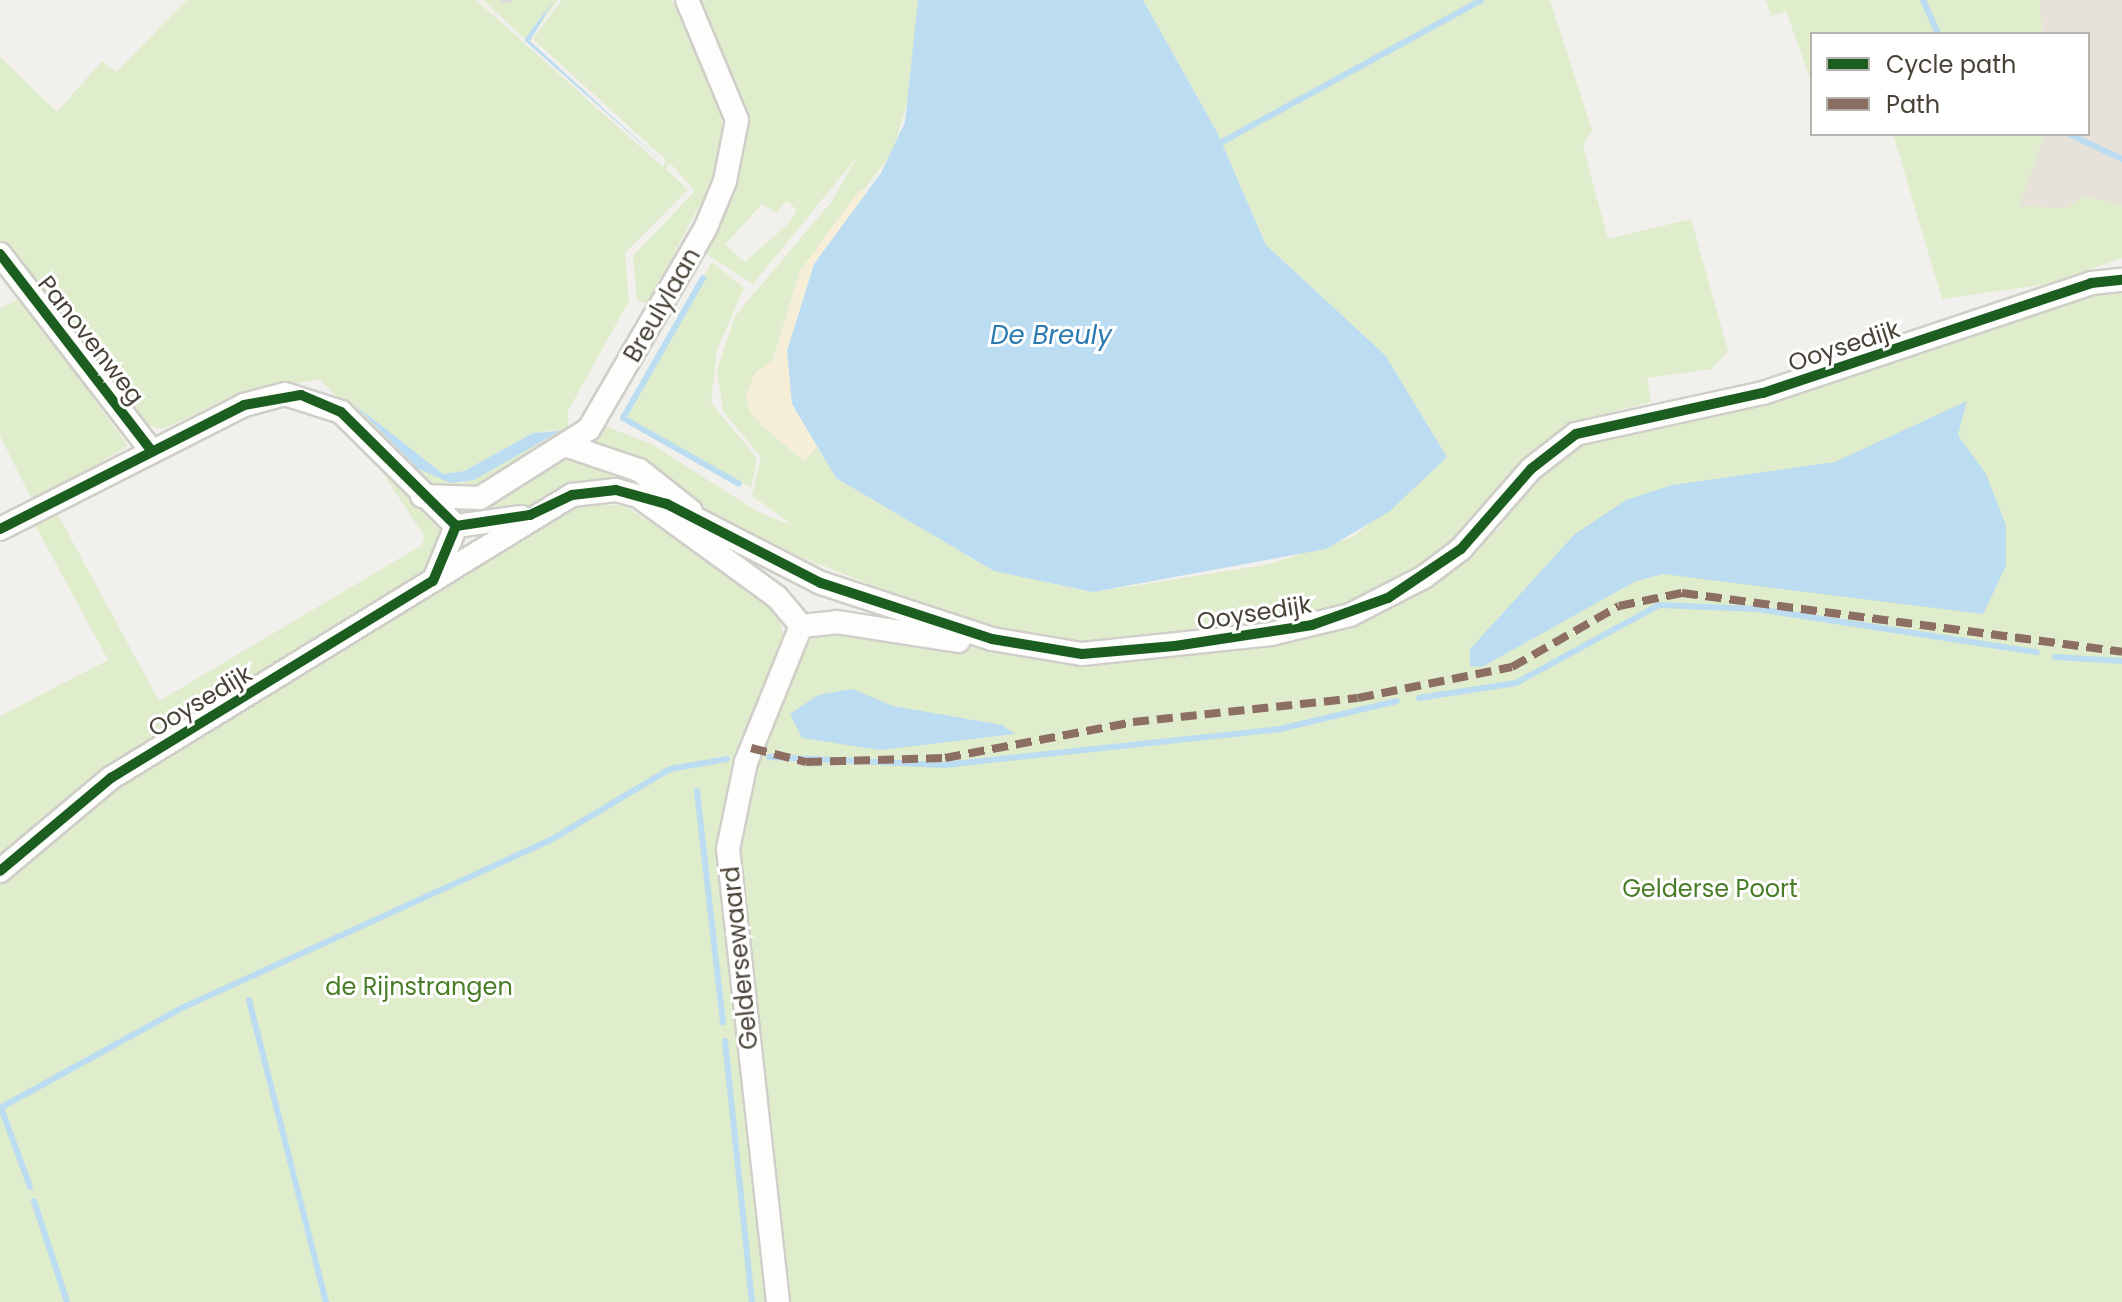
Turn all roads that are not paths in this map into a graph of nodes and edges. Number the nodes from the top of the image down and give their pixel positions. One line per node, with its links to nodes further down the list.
1 (687, 0): 6 (street, Breulylaan)
2 (0, 254): 7 (street, Panovenweg)
3 (2122, 263): 5 (street)
4 (2122, 280): 5 (street, Ooysedijk)
5 (2091, 283): 16 (street, Ooysedijk)
6 (568, 446): 8 (street, Breulylaan); 11 (street)
7 (151, 450): 8 (street); 13 (street)
8 (422, 496): 12 (street)
9 (639, 496): 10 (street, Ooysedijk); 11 (street, Ooysedijk); 15 (street)
10 (530, 515): 12 (street); 14 (street, Ooysedijk)
11 (697, 518): 16 (street, Ooysedijk)
12 (456, 526): 14 (street)
13 (0, 529)
14 (433, 581): 17 (street, Ooysedijk)
15 (801, 626): 16 (street); 18 (street, Geldersewaard)
16 (992, 639)
17 (0, 871)
18 (778, 1302)

